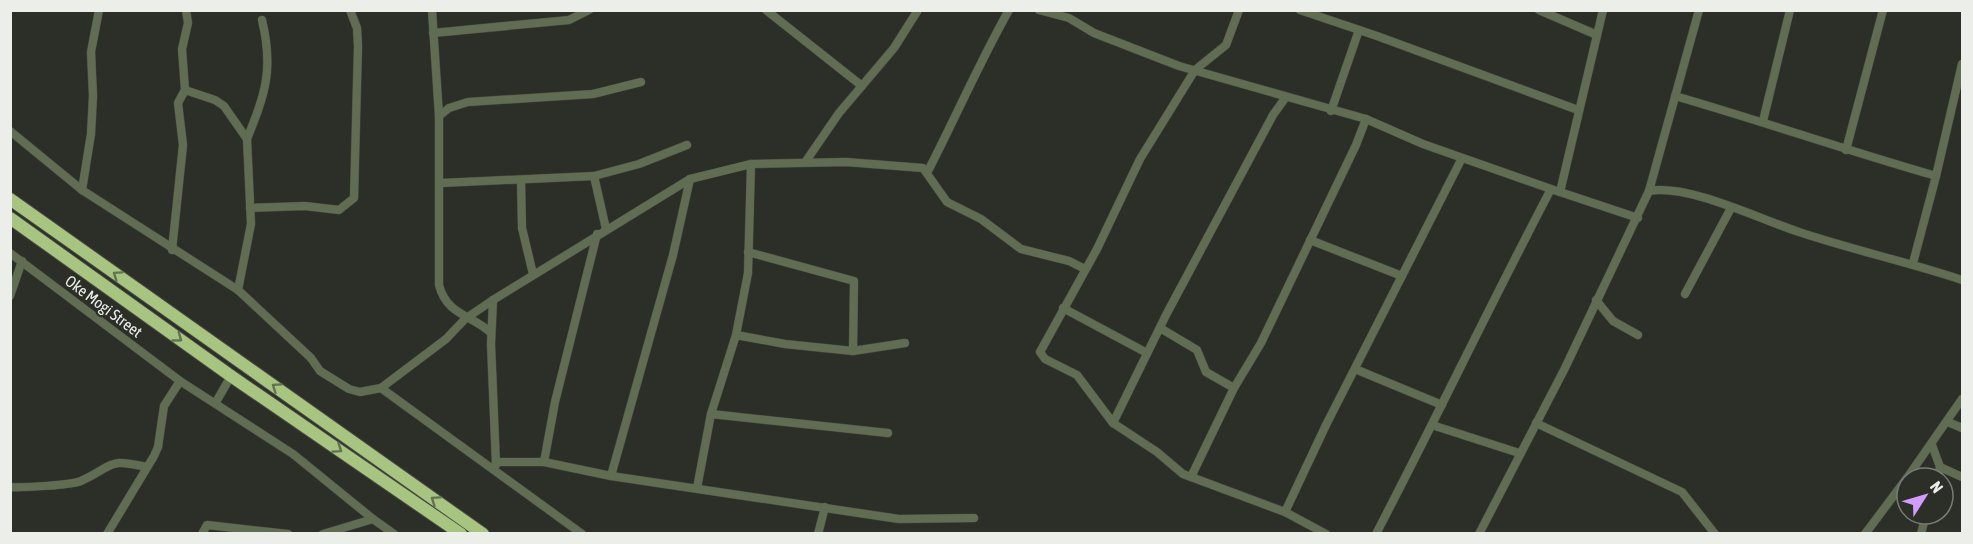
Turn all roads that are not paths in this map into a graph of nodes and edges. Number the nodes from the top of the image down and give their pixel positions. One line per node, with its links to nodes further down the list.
1 (99, 10): 48 (street)
2 (186, 10): 26 (street)
3 (350, 10): 52 (street)
4 (432, 10): 20 (street)
5 (589, 10): 20 (street)
6 (766, 10): 25 (street)
7 (918, 10): 25 (street)
8 (1010, 10): 41 (street)
9 (1039, 10): 17 (street)
10 (1239, 10): 23 (street)
11 (1300, 10): 19 (street)
12 (1539, 10): 21 (street)
13 (1603, 10): 21 (street)
14 (1699, 10): 27 (street)
15 (1790, 10): 33 (street)
16 (1883, 10): 37 (street)
17 (1070, 14): 23 (street)
18 (262, 20): 35 (street)
19 (1359, 30): 29 (street); 30 (street)
20 (433, 33): 31 (street)
21 (1597, 35): 29 (street)
22 (1962, 64): 43 (street)
23 (1195, 70): 28 (street); 64 (street)
24 (641, 82): 31 (street)
25 (862, 86): 39 (street)
26 (185, 90): 35 (street); 59 (street)
27 (1675, 96): 33 (street); 49 (street)
28 (1286, 97): 30 (street); 75 (street)
29 (1578, 110): 50 (street)
30 (1331, 111): 32 (street)
31 (439, 116): 46 (street)
32 (1366, 119): 38 (street); 58 (street)
33 (1763, 121): 37 (street)
34 (10, 131): 48 (street)
35 (247, 139): 52 (street)
36 (687, 145): 42 (street)
37 (1846, 150): 43 (street)
38 (1462, 158): 47 (street); 66 (street)
39 (806, 161): 40 (street); 41 (street)
40 (751, 164): 44 (street); 60 (street)
41 (927, 173): 64 (street)
42 (594, 176): 45 (street); 56 (street)
43 (1936, 176): 63 (street)
44 (690, 179): 56 (street); 104 (street)
45 (521, 180): 46 (street); 65 (street)
46 (441, 183): 74 (street)
47 (1551, 189): 50 (street); 89 (street)
48 (82, 190): 59 (street)
49 (1649, 191): 53 (street); 55 (street)
50 (1560, 192): 55 (street)
51 (10, 199): 119 (highway, one-way to 51)
52 (250, 208): 68 (street)
53 (1731, 208): 63 (street); 69 (street)
54 (10, 218): 83 (highway, one-way to 83)
55 (1638, 218): 72 (street)
56 (606, 229): 57 (street)
57 (597, 234): 65 (street); 99 (street)
58 (1310, 240): 66 (street); 86 (street)
59 (172, 250): 68 (street)
60 (748, 252): 77 (street); 80 (street)
61 (10, 253): 62 (street, Oke Mogi Street)
62 (22, 261): 70 (street); 84 (street, Oke Mogi Street)
63 (1913, 263): 67 (street)
64 (1085, 269): 73 (street)
65 (533, 274): 71 (street)
66 (1402, 276): 82 (street)
67 (1962, 280)
68 (238, 290): 85 (street)
69 (1685, 294)
70 (10, 296)
71 (492, 300): 74 (street); 76 (street)
72 (1596, 300): 78 (street); 93 (street)
73 (1064, 308): 81 (street); 92 (street)
74 (465, 319): 76 (street); 85 (street)
75 (1160, 328): 81 (street); 86 (street)
76 (491, 333): 100 (street)
77 (736, 335): 80 (street); 90 (street)
78 (1638, 335)
79 (905, 343): 80 (street)
80 (853, 351)
81 (1147, 353): 92 (street)
82 (1355, 369): 89 (street); 110 (street)
83 (231, 376): 88 (street); 118 (highway, one-way to 118)
84 (180, 381): 88 (street, Oke Mogi Street); 103 (street)
85 (381, 388): 100 (street)
86 (1234, 388): 105 (street)
87 (1962, 399): 91 (street)
88 (216, 402): 112 (street, Oke Mogi Street)
89 (1442, 405): 94 (street)
90 (711, 414): 96 (street); 107 (street)
91 (1948, 422): 95 (street); 97 (street)
92 (1113, 423): 105 (street)
93 (1536, 423): 98 (street); 125 (street)
94 (1432, 425): 98 (street); 123 (street)
95 (1962, 428)
96 (888, 433)
97 (1932, 445): 101 (street); 102 (street)
98 (1520, 453): 124 (street)
99 (544, 462): 100 (street); 104 (street)
100 (496, 466): 120 (street)
101 (1916, 466)
102 (1940, 466)
103 (147, 467): 106 (street); 113 (street)
104 (611, 476): 107 (street)
105 (1191, 477): 110 (street)
106 (10, 487)
107 (697, 488): 109 (street)
108 (1895, 494): 126 (street)
109 (825, 507): 111 (street); 121 (street)
110 (1285, 512): 122 (street)
111 (974, 518)
112 (373, 519): 116 (street); 117 (street, Oke Mogi Street)
113 (107, 534)
114 (202, 534): 115 (street)
115 (288, 534)
116 (323, 534)
117 (394, 534)
118 (461, 534)
119 (483, 534)
120 (582, 534)
121 (818, 534)
122 (1326, 534)
123 (1376, 534)
124 (1479, 534)
125 (1715, 534)
126 (1865, 534)

